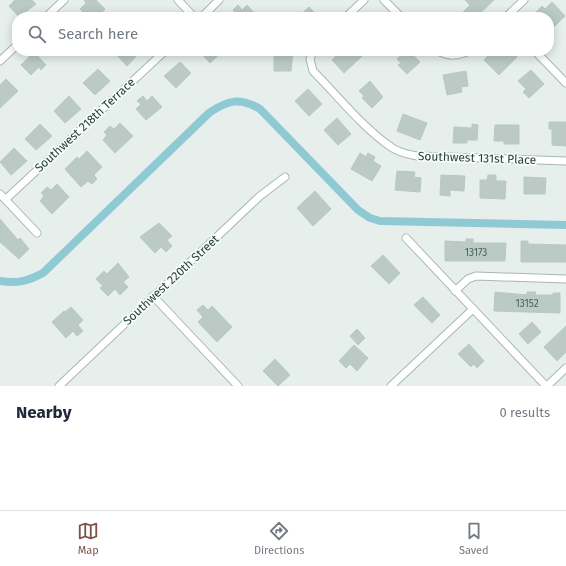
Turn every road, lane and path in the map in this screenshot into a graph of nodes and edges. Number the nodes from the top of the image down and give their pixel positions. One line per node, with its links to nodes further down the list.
1 (64, 0): 7 (street)
2 (178, 0): 8 (street)
3 (219, 0): 9 (street)
4 (364, 0): 10 (street)
5 (384, 0): 11 (street)
6 (524, 0): 12 (street)
7 (51, 12)
8 (189, 12)
9 (207, 12)
10 (351, 12)
11 (396, 12)
12 (511, 12)
13 (12, 50): 17 (street)
14 (160, 56): 22 (street, Southwest 218th Terrace)
15 (311, 56): 19 (street, Southwest 131st Place)
16 (539, 56): 18 (street)
17 (0, 61)
18 (566, 83)
19 (566, 161)
20 (285, 177): 27 (street, Southwest 220th Street)
21 (0, 194): 22 (street)
22 (6, 199): 23 (street)
23 (37, 233)
24 (406, 238): 26 (street)
25 (566, 279): 26 (street)
26 (455, 291): 28 (street)
27 (153, 296): 30 (street, Southwest 220th Street); 31 (street)
28 (473, 309): 32 (street); 33 (street)
29 (566, 368): 33 (street)
30 (59, 386)
31 (238, 386)
32 (391, 386)
33 (546, 386)

